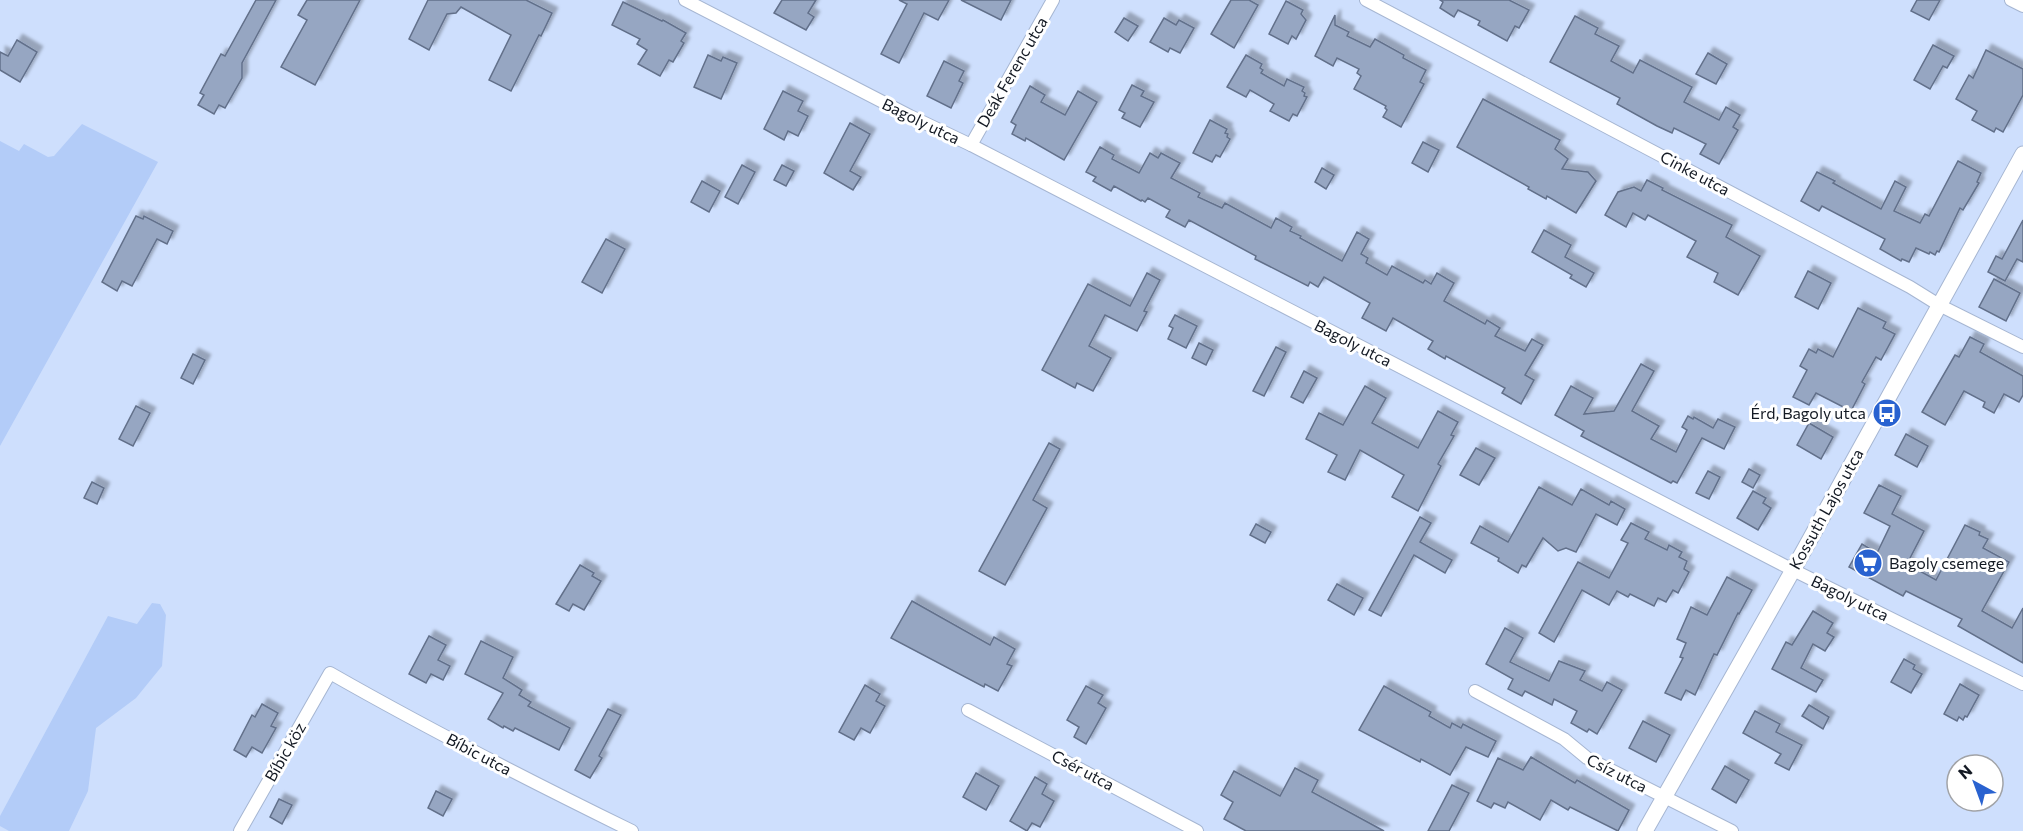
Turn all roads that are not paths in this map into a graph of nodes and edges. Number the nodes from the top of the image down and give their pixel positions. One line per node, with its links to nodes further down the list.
1 (685, 0): 6 (street, Bagoly utca)
2 (1053, 0): 6 (street, Deák Ferenc utca)
3 (1366, 0): 8 (street, Cinke utca)
4 (2011, 0): 5 (street)
5 (2023, 6)
6 (971, 144): 10 (street, Bagoly utca)
7 (2023, 154): 8 (street, Kossuth Lajos utca)
8 (1939, 305): 9 (street, Cinke utca); 10 (street, Kossuth Lajos utca)
9 (2023, 347)
10 (1793, 570): 12 (street, Bagoly utca); 15 (street, Kossuth Lajos utca)
11 (330, 673): 16 (street, Bíbic köz); 17 (street, Bíbic utca)
12 (2023, 684)
13 (1475, 692): 15 (street, Csíz utca)
14 (968, 710): 18 (street, Csér utca)
15 (1664, 797): 19 (street, Kossuth Lajos utca); 20 (street, Csíz utca)
16 (240, 831)
17 (632, 831)
18 (1197, 831)
19 (1645, 831)
20 (1732, 831)

